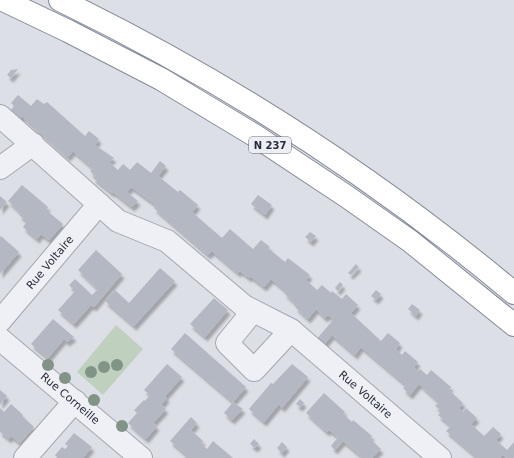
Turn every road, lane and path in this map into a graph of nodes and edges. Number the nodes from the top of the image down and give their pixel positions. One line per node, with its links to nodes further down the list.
1 (3, 0): 10 (highway, N 237)
2 (60, 0): 7 (highway, N 237)
3 (0, 116): 4 (street, Rue Voltaire)
4 (33, 144): 5 (street); 6 (street, Rue Voltaire)
5 (0, 168)
6 (99, 204): 8 (street, Rue Voltaire); 9 (street, Rue Voltaire)
7 (514, 293)
8 (253, 311): 11 (street, Rue Voltaire); 11 (street)
9 (0, 321)
10 (514, 325)
11 (291, 330): 16 (street, Rue Voltaire)
12 (0, 339): 13 (street, Rue Corneille)
13 (75, 401): 14 (street); 15 (street, Rue Corneille)
14 (25, 458)
15 (141, 458)
16 (440, 458)

